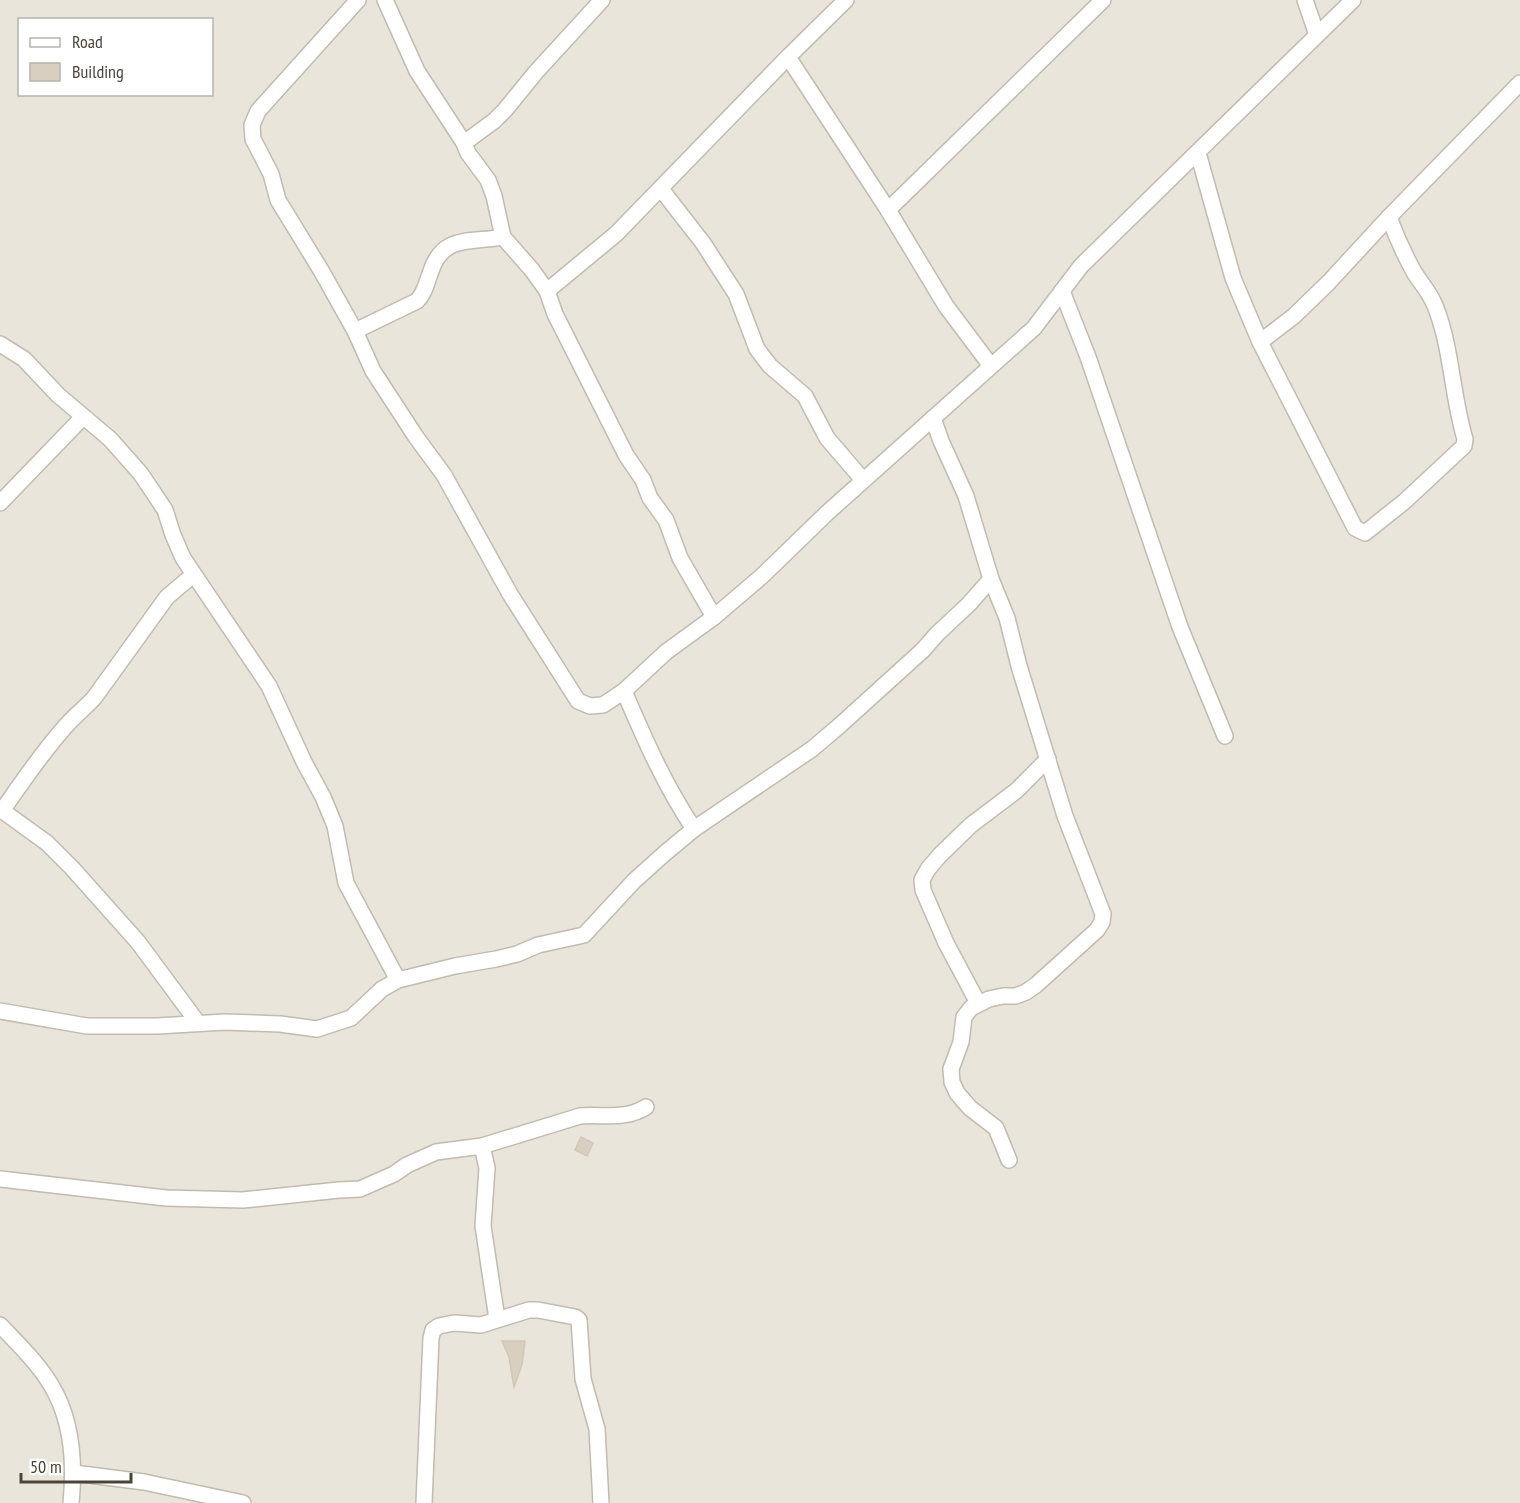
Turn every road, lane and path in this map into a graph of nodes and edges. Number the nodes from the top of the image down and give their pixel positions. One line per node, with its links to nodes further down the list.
1 (358, 0): 19 (street)
2 (385, 0): 11 (street)
3 (602, 0): 11 (street)
4 (846, 0): 9 (street)
5 (1103, 0): 14 (street)
6 (1305, 0): 8 (street)
7 (1353, 0): 8 (street)
8 (1317, 35): 12 (street)
9 (788, 57): 13 (street); 14 (street)
10 (1520, 83): 15 (street)
11 (464, 143): 16 (street)
12 (1198, 153): 18 (street); 20 (street)
13 (661, 189): 17 (street); 25 (street)
14 (888, 210): 22 (street)
15 (1389, 217): 20 (street); 20 (street)
16 (502, 237): 17 (street); 19 (street)
17 (547, 291): 29 (street)
18 (1062, 291): 22 (street); 31 (street)
19 (355, 331): 30 (street)
20 (1260, 342)
21 (0, 344): 23 (street)
22 (991, 366): 24 (street)
23 (83, 417): 26 (street); 27 (street)
24 (933, 418): 25 (street); 28 (street)
25 (863, 480): 29 (street)
26 (0, 503)
27 (193, 574): 33 (street); 35 (street)
28 (991, 579): 32 (street); 34 (street)
29 (714, 617): 30 (street)
30 (624, 691): 34 (street)
31 (1225, 736)
32 (1048, 759): 36 (street); 36 (street)
33 (1, 810): 38 (street)
34 (694, 829): 35 (street)
35 (398, 980): 38 (street)
36 (978, 1003): 41 (street)
37 (0, 1011): 38 (street)
38 (198, 1023)
39 (646, 1107): 40 (street)
40 (482, 1146): 42 (street); 43 (street)
41 (1009, 1160)
42 (0, 1179)
43 (497, 1319): 48 (street); 49 (street)
44 (0, 1325): 45 (street)
45 (74, 1473): 46 (street); 47 (street)
46 (71, 1503)
47 (243, 1503)
48 (424, 1503)
49 (601, 1503)

